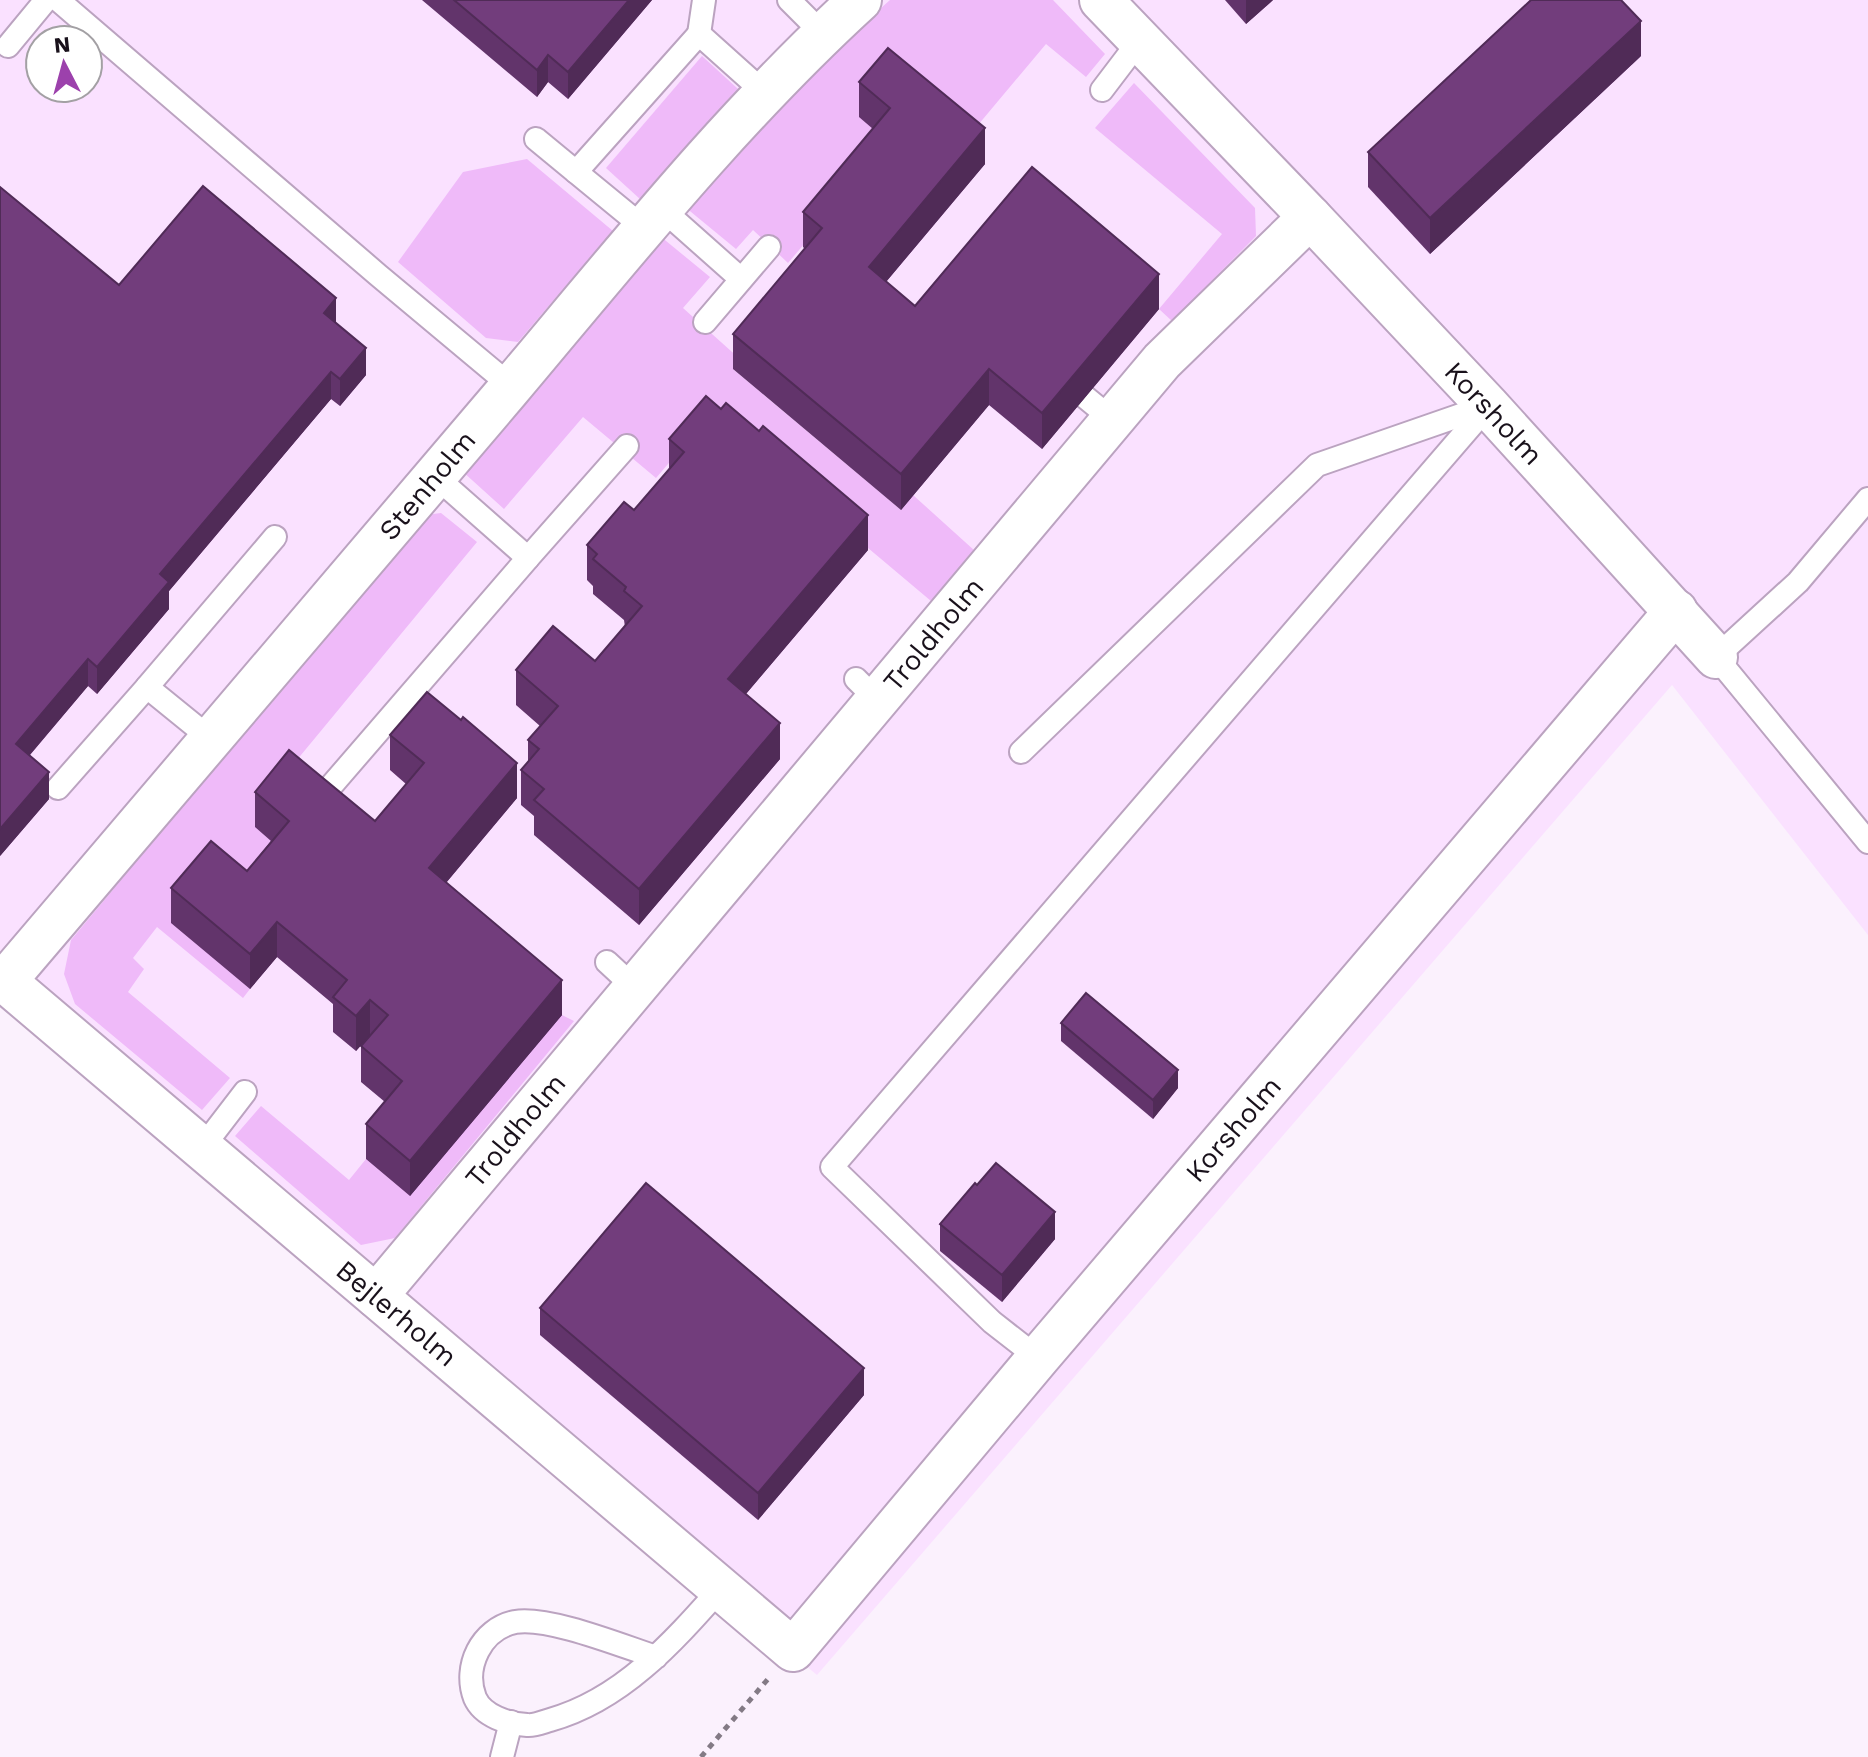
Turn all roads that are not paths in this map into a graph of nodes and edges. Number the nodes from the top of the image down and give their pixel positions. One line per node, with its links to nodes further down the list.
1 (46, 0): 10 (lane)
2 (58, 0): 20 (lane)
3 (704, 0): 7 (lane)
4 (789, 0): 8 (lane)
5 (860, 0): 8 (street, Stenholm)
6 (1101, 0): 9 (street)
7 (699, 34): 12 (lane); 14 (lane)
8 (823, 34): 12 (street, Stenholm)
9 (1140, 40): 11 (lane); 15 (street)
10 (8, 46)
11 (1102, 90)
12 (766, 94): 16 (street, Stenholm)
13 (536, 139): 14 (lane)
14 (576, 172): 16 (lane)
15 (1310, 217): 21 (street, Korsholm); 38 (street, Troldholm)
16 (652, 218): 18 (lane); 20 (street, Stenholm)
17 (769, 247): 18 (lane)
18 (741, 279): 19 (lane)
19 (705, 322)
20 (511, 386): 23 (street, Stenholm)
21 (1488, 406): 27 (street, Korsholm); 31 (lane); 39 (lane)
22 (627, 446): 26 (lane)
23 (435, 476): 26 (lane); 30 (street, Stenholm)
24 (1868, 499): 28 (lane)
25 (275, 537): 29 (lane)
26 (528, 558): 32 (lane)
27 (1676, 611): 28 (street, Korsholm); 39 (street, Korsholm)
28 (1716, 657): 34 (lane)
29 (147, 687): 30 (lane); 33 (lane)
30 (211, 739): 35 (street, Stenholm)
31 (1021, 752)
32 (331, 786)
33 (58, 788)
34 (1868, 842)
35 (2, 979): 37 (street, Bejlerholm)
36 (245, 1092): 37 (lane)
37 (202, 1148): 38 (street, Bejlerholm)
38 (376, 1296): 40 (street, Bejlerholm)
39 (1038, 1358): 41 (street, Korsholm)
40 (721, 1588): 41 (street, Bejlerholm); 42 (lane)
41 (793, 1650)
42 (656, 1657): 43 (lane); 43 (lane)
43 (511, 1722): 44 (lane)
44 (502, 1757)

